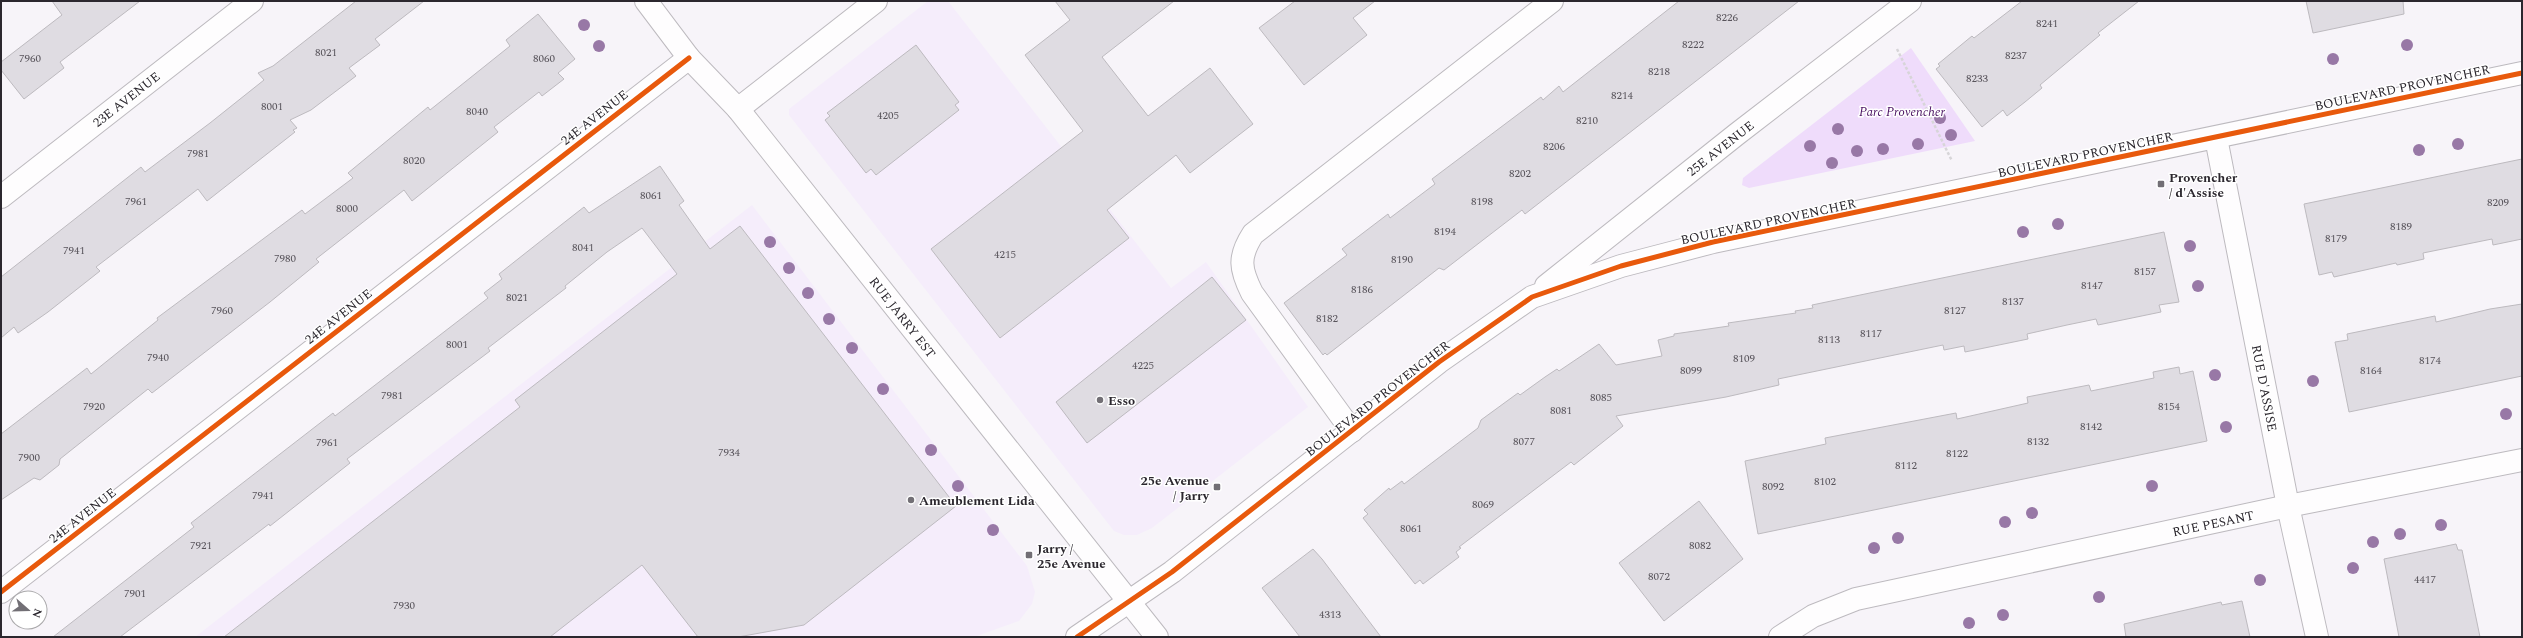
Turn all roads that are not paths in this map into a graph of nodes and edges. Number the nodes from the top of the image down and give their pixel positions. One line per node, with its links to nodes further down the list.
1 (252, 1): 10 (street, 23E AVENUE)
2 (646, 1): 6 (street, RUE JARRY EST)
3 (876, 1): 8 (street)
4 (1552, 1): 12 (street)
5 (1910, 1): 11 (street, 25E AVENUE)
6 (689, 58): 8 (street, RUE JARRY EST); 15 (street, 24E AVENUE)
7 (2522, 73): 9 (street, BOULEVARD PROVENCHER)
8 (738, 109): 16 (street, RUE JARRY EST)
9 (2216, 138): 11 (street, BOULEVARD PROVENCHER); 14 (street, RUE D'ASSISE)
10 (1, 197)
11 (1532, 297): 12 (street, BOULEVARD PROVENCHER)
12 (1352, 431): 16 (street, BOULEVARD PROVENCHER)
13 (2522, 460): 14 (street, RUE PESANT)
14 (2288, 506): 19 (street, RUE PESANT); 20 (street, RUE D'ASSISE)
15 (1, 592)
16 (1128, 601): 17 (street, BOULEVARD PROVENCHER); 18 (street, RUE JARRY EST)
17 (1077, 637)
18 (1157, 637)
19 (1780, 637)
20 (2316, 637)

